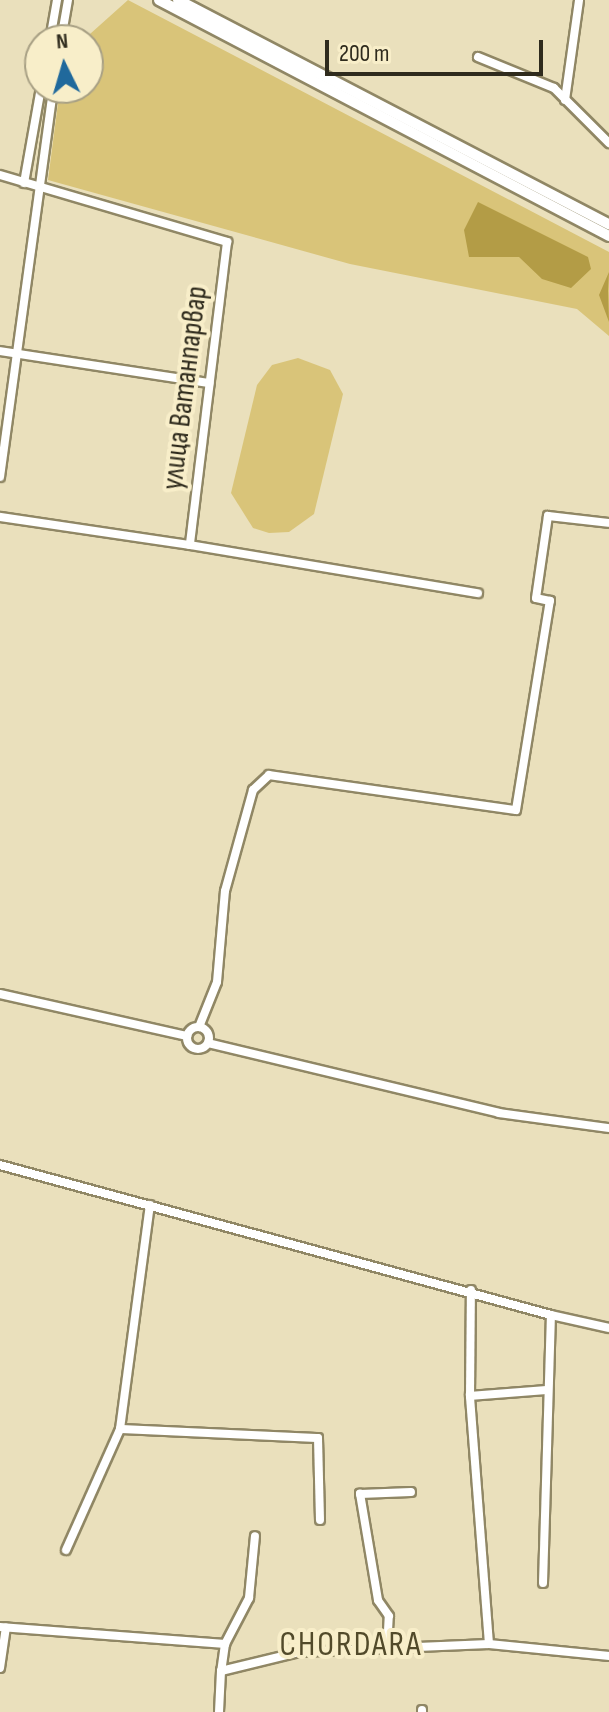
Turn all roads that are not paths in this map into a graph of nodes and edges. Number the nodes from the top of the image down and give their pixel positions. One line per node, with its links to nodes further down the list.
1 (57, 0): 6 (street)
2 (68, 0): 7 (street)
3 (159, 0): 17 (main road)
4 (178, 0): 16 (main road)
5 (579, 0): 9 (street)
6 (53, 24)
7 (64, 24)
8 (478, 57): 9 (street)
9 (565, 100): 12 (street)
10 (38, 104): 14 (street)
11 (50, 104): 15 (street)
12 (609, 143)
13 (0, 175): 14 (street, улица Ватанпарвар)
14 (24, 183): 15 (street, улица Ватанпарвар)
15 (37, 186): 19 (street); 20 (street, улица Ватанпарвар)
16 (609, 224)
17 (609, 236)
18 (0, 351): 19 (street)
19 (13, 353): 20 (street); 21 (street)
20 (210, 383): 24 (street, улица Ватанпарвар)
21 (0, 477)
22 (0, 517): 24 (street)
23 (609, 523): 27 (street)
24 (190, 545): 25 (street)
25 (478, 593)
26 (0, 994): 28 (street)
27 (199, 1027): 28 (street); 29 (street)
28 (187, 1036): 29 (street)
29 (208, 1043): 30 (street)
30 (609, 1128)
31 (0, 1165): 32 (street)
32 (150, 1205): 33 (street); 38 (street)
33 (471, 1290): 34 (street); 37 (street)
34 (551, 1315): 35 (street); 36 (street)
35 (609, 1328)
36 (546, 1390): 37 (street); 43 (street)
37 (470, 1396): 46 (street)
38 (120, 1429): 40 (street); 42 (street)
39 (411, 1492): 47 (street)
40 (320, 1520)
41 (255, 1536): 45 (street)
42 (66, 1550)
43 (543, 1583)
44 (3, 1627): 45 (street); 49 (street)
45 (225, 1644): 50 (street)
46 (489, 1644): 47 (street); 48 (street)
47 (387, 1650): 50 (street)
48 (609, 1656)
49 (0, 1668)
50 (221, 1671): 51 (street)
51 (219, 1712)

